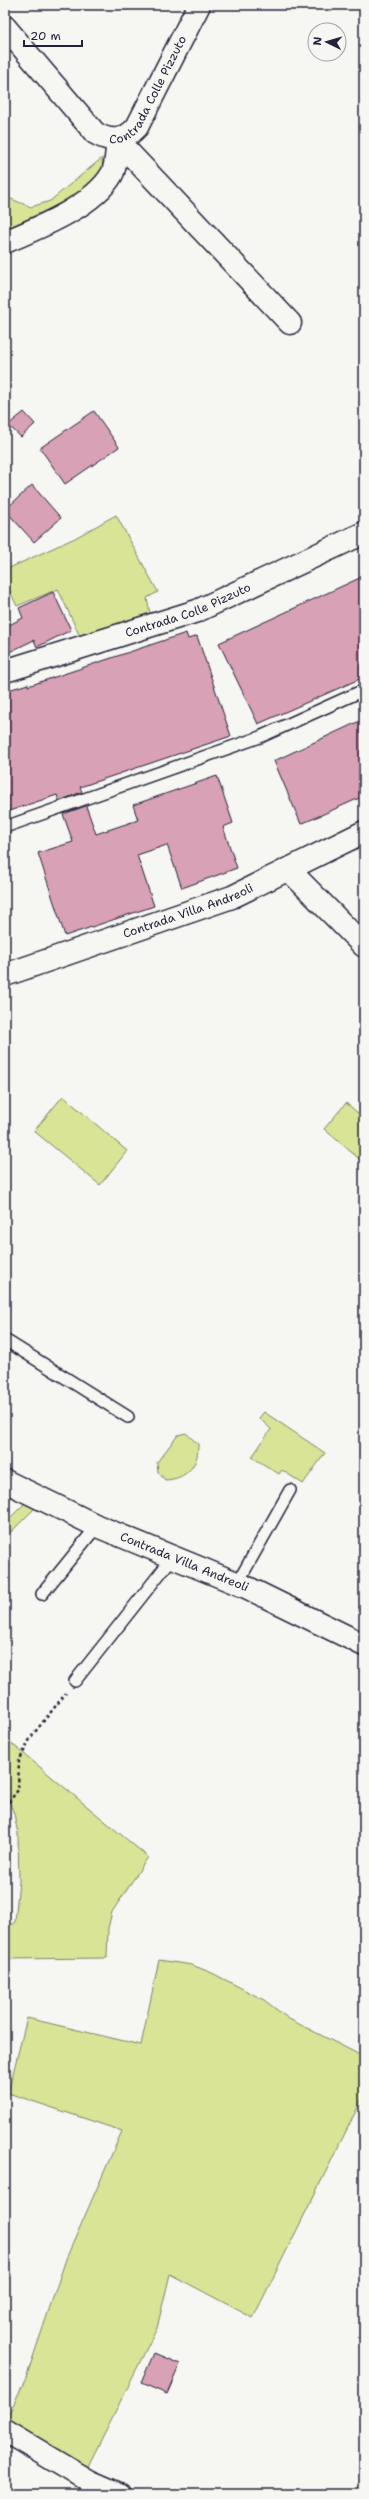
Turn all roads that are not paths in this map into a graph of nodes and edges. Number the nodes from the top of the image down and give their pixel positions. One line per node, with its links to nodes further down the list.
1 (199, 5): 3 (street, Contrada Colle Pizzuto)
2 (5, 27): 3 (street, Contrada Colle Pizzuto)
3 (118, 141): 4 (street); 5 (street)
4 (5, 242)
5 (290, 323)
6 (364, 534): 7 (street, Contrada Colle Pizzuto)
7 (5, 671)
8 (364, 690): 9 (lane)
9 (5, 827)
10 (364, 832): 11 (street, Contrada Villa Andreoli)
11 (288, 869): 12 (street); 13 (street, Contrada Villa Andreoli)
12 (364, 946)
13 (5, 975)
14 (5, 1340): 15 (lane)
15 (128, 1417)
16 (5, 1481): 18 (street, Contrada Villa Andreoli)
17 (290, 1490): 20 (lane)
18 (97, 1526): 19 (street, Contrada Villa Andreoli); 21 (lane)
19 (173, 1557): 20 (street, Contrada Villa Andreoli); 23 (lane)
20 (237, 1584): 22 (street, Contrada Villa Andreoli)
21 (42, 1594)
22 (364, 1645)
23 (75, 1681)
24 (5, 2431): 25 (street)
25 (118, 2494)

